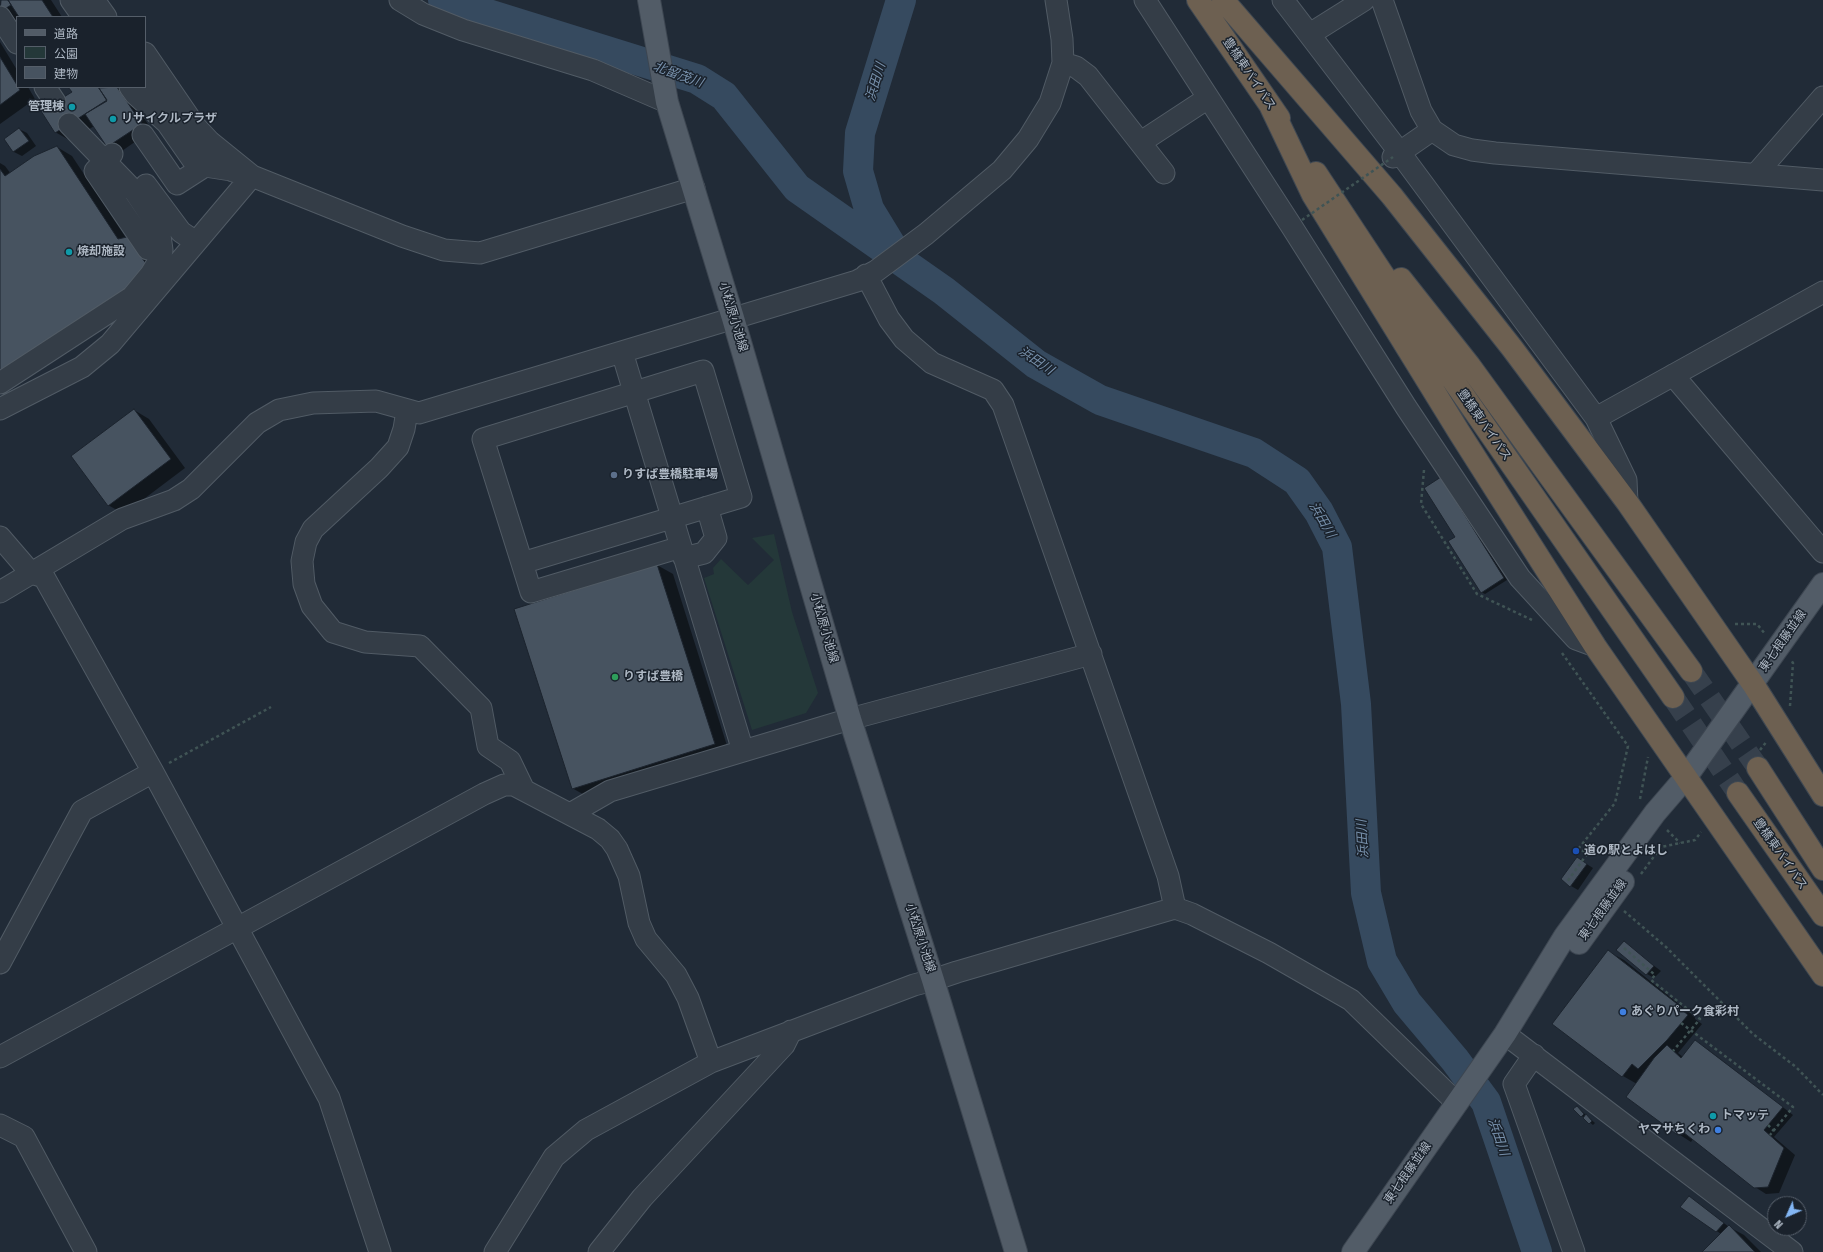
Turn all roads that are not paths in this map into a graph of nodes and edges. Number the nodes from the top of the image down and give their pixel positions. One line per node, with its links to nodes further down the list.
1 (71, 0): 13 (street)
2 (94, 0): 14 (street)
3 (109, 0): 15 (street)
4 (400, 0): 23 (street)
5 (649, 0): 23 (main road, 小松原小池線)
6 (1056, 0): 20 (street)
7 (1145, 0): 24 (street)
8 (1198, 0): 26 (highway, 豊橋東バイパス)
9 (1223, 0): 52 (highway)
10 (1284, 0): 17 (street)
11 (1364, 0): 17 (street)
12 (1382, 0): 28 (street)
13 (82, 16)
14 (105, 16)
15 (120, 16)
16 (0, 17): 18 (street)
17 (1310, 34): 32 (street)
18 (16, 41)
19 (146, 54): 35 (street)
20 (1063, 63): 30 (street); 42 (street)
21 (146, 73): 35 (street)
22 (131, 88): 34 (street)
23 (666, 96): 39 (main road, 小松原小池線)
24 (1208, 98): 30 (street); 62 (street)
25 (1823, 98): 37 (street)
26 (1271, 107): 31 (highway, 豊橋東バイパス); 62 (highway)
27 (69, 124): 33 (street)
28 (1432, 130): 32 (street); 37 (street)
29 (143, 135): 34 (street)
30 (1140, 142): 36 (street)
31 (1300, 148): 64 (highway, 豊橋東バイパス); 66 (highway, 豊橋東バイパス)
32 (1396, 155): 51 (street)
33 (105, 161): 40 (street); 41 (street); 47 (street)
34 (199, 169): 35 (street)
35 (243, 173): 39 (street); 40 (street)
36 (1164, 173)
37 (1756, 174): 38 (street)
38 (1823, 180)
39 (694, 188): 44 (main road, 小松原小池線)
40 (196, 242): 49 (street)
41 (148, 249)
42 (871, 273): 44 (street); 63 (street)
43 (1823, 292): 46 (street)
44 (733, 318): 45 (street); 67 (main road, 小松原小池線)
45 (622, 352): 48 (street); 50 (street)
46 (1673, 375): 51 (street); 57 (street)
47 (0, 383)
48 (634, 392): 53 (street); 54 (street); 58 (street)
49 (0, 409)
50 (407, 411): 59 (street); 72 (street)
51 (1596, 418): 52 (street)
52 (1627, 502): 65 (highway)
53 (707, 508): 54 (street); 56 (street)
54 (672, 518): 56 (street); 58 (street)
55 (0, 537): 59 (street)
56 (683, 552): 58 (street); 68 (street)
57 (1823, 552)
58 (522, 563)
59 (31, 573): 61 (street); 70 (street)
60 (1823, 584): 65 (main road, 東七根藤並線)
61 (0, 592)
62 (1595, 646): 71 (highway)
63 (1091, 654): 67 (street); 77 (street)
64 (1691, 671)
65 (1753, 684): 71 (main road, 東七根藤並線); 74 (highway)
66 (1673, 697)
67 (850, 719): 68 (street); 82 (main road, 小松原小池線)
68 (742, 752): 75 (street)
69 (1758, 768): 76 (highway)
70 (153, 772): 79 (street); 80 (street)
71 (1686, 777): 81 (highway); 84 (main road, 東七根藤並線)
72 (523, 788): 75 (street); 79 (street)
73 (1738, 793): 78 (highway, 豊橋東バイパス)
74 (1823, 794)
75 (570, 814): 87 (street)
76 (1823, 869)
77 (1175, 908): 82 (street); 88 (street)
78 (1823, 915)
79 (237, 929): 86 (street); 91 (street)
80 (0, 963)
81 (1823, 976)
82 (933, 980): 83 (street); 94 (main road, 小松原小池線)
83 (791, 1031): 87 (street); 93 (street)
84 (1505, 1034): 85 (street); 88 (main road, 東七根藤並線)
85 (1534, 1055): 96 (street); 97 (street)
86 (0, 1057)
87 (711, 1062): 92 (street)
88 (1456, 1103): 95 (main road, 東七根藤並線)
89 (0, 1126): 90 (street)
90 (86, 1252)
91 (380, 1252)
92 (495, 1252)
93 (599, 1252)
94 (1016, 1252)
95 (1353, 1252)
96 (1574, 1252)
97 (1792, 1252)

